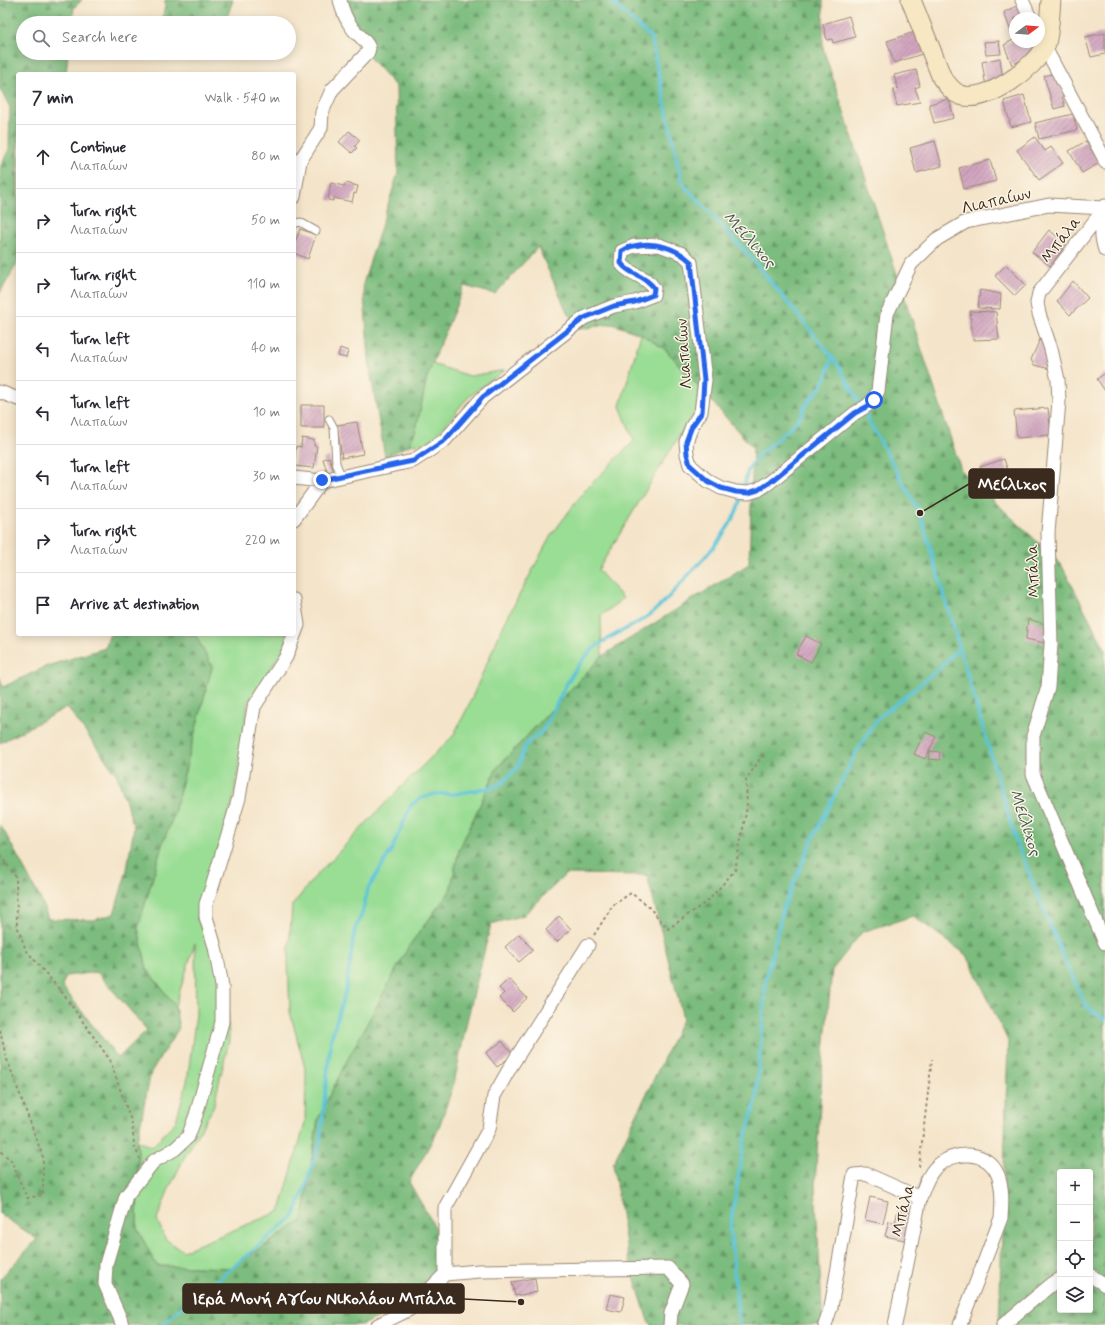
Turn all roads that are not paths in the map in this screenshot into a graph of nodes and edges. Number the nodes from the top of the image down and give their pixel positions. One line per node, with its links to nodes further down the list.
1 (340, 0): 11 (street)
2 (911, 0): 8 (street)
3 (1022, 0): 5 (street)
4 (1051, 0): 6 (street)
5 (1027, 12)
6 (1045, 40)
7 (1045, 47): 9 (street)
8 (1040, 48)
9 (1105, 157): 10 (street)
10 (1105, 162)
11 (296, 185)
12 (1104, 209): 15 (street); 19 (street, Λιαπαίων); 26 (street, Μπάλα)
13 (296, 223): 14 (lane)
14 (316, 231)
15 (1105, 250)
16 (0, 392): 17 (street)
17 (16, 398)
18 (329, 419): 19 (lane)
19 (341, 476): 21 (street, Λιαπαίων)
20 (296, 478): 21 (street, Λιαπαίων)
21 (322, 480): 22 (street)
22 (296, 517)
23 (296, 612): 24 (street)
24 (296, 630)
25 (294, 636): 33 (street)
26 (1105, 943)
27 (588, 945): 29 (street)
28 (920, 1198): 36 (street); 37 (street, Μπάλα); 38 (street, Μπάλα)
29 (445, 1274): 34 (street); 35 (street)
30 (1093, 1277): 32 (street)
31 (1057, 1281): 39 (street)
32 (1105, 1285)
33 (122, 1325)
34 (378, 1325)
35 (670, 1325)
36 (825, 1325)
37 (895, 1325)
38 (960, 1325)
39 (1004, 1325)

